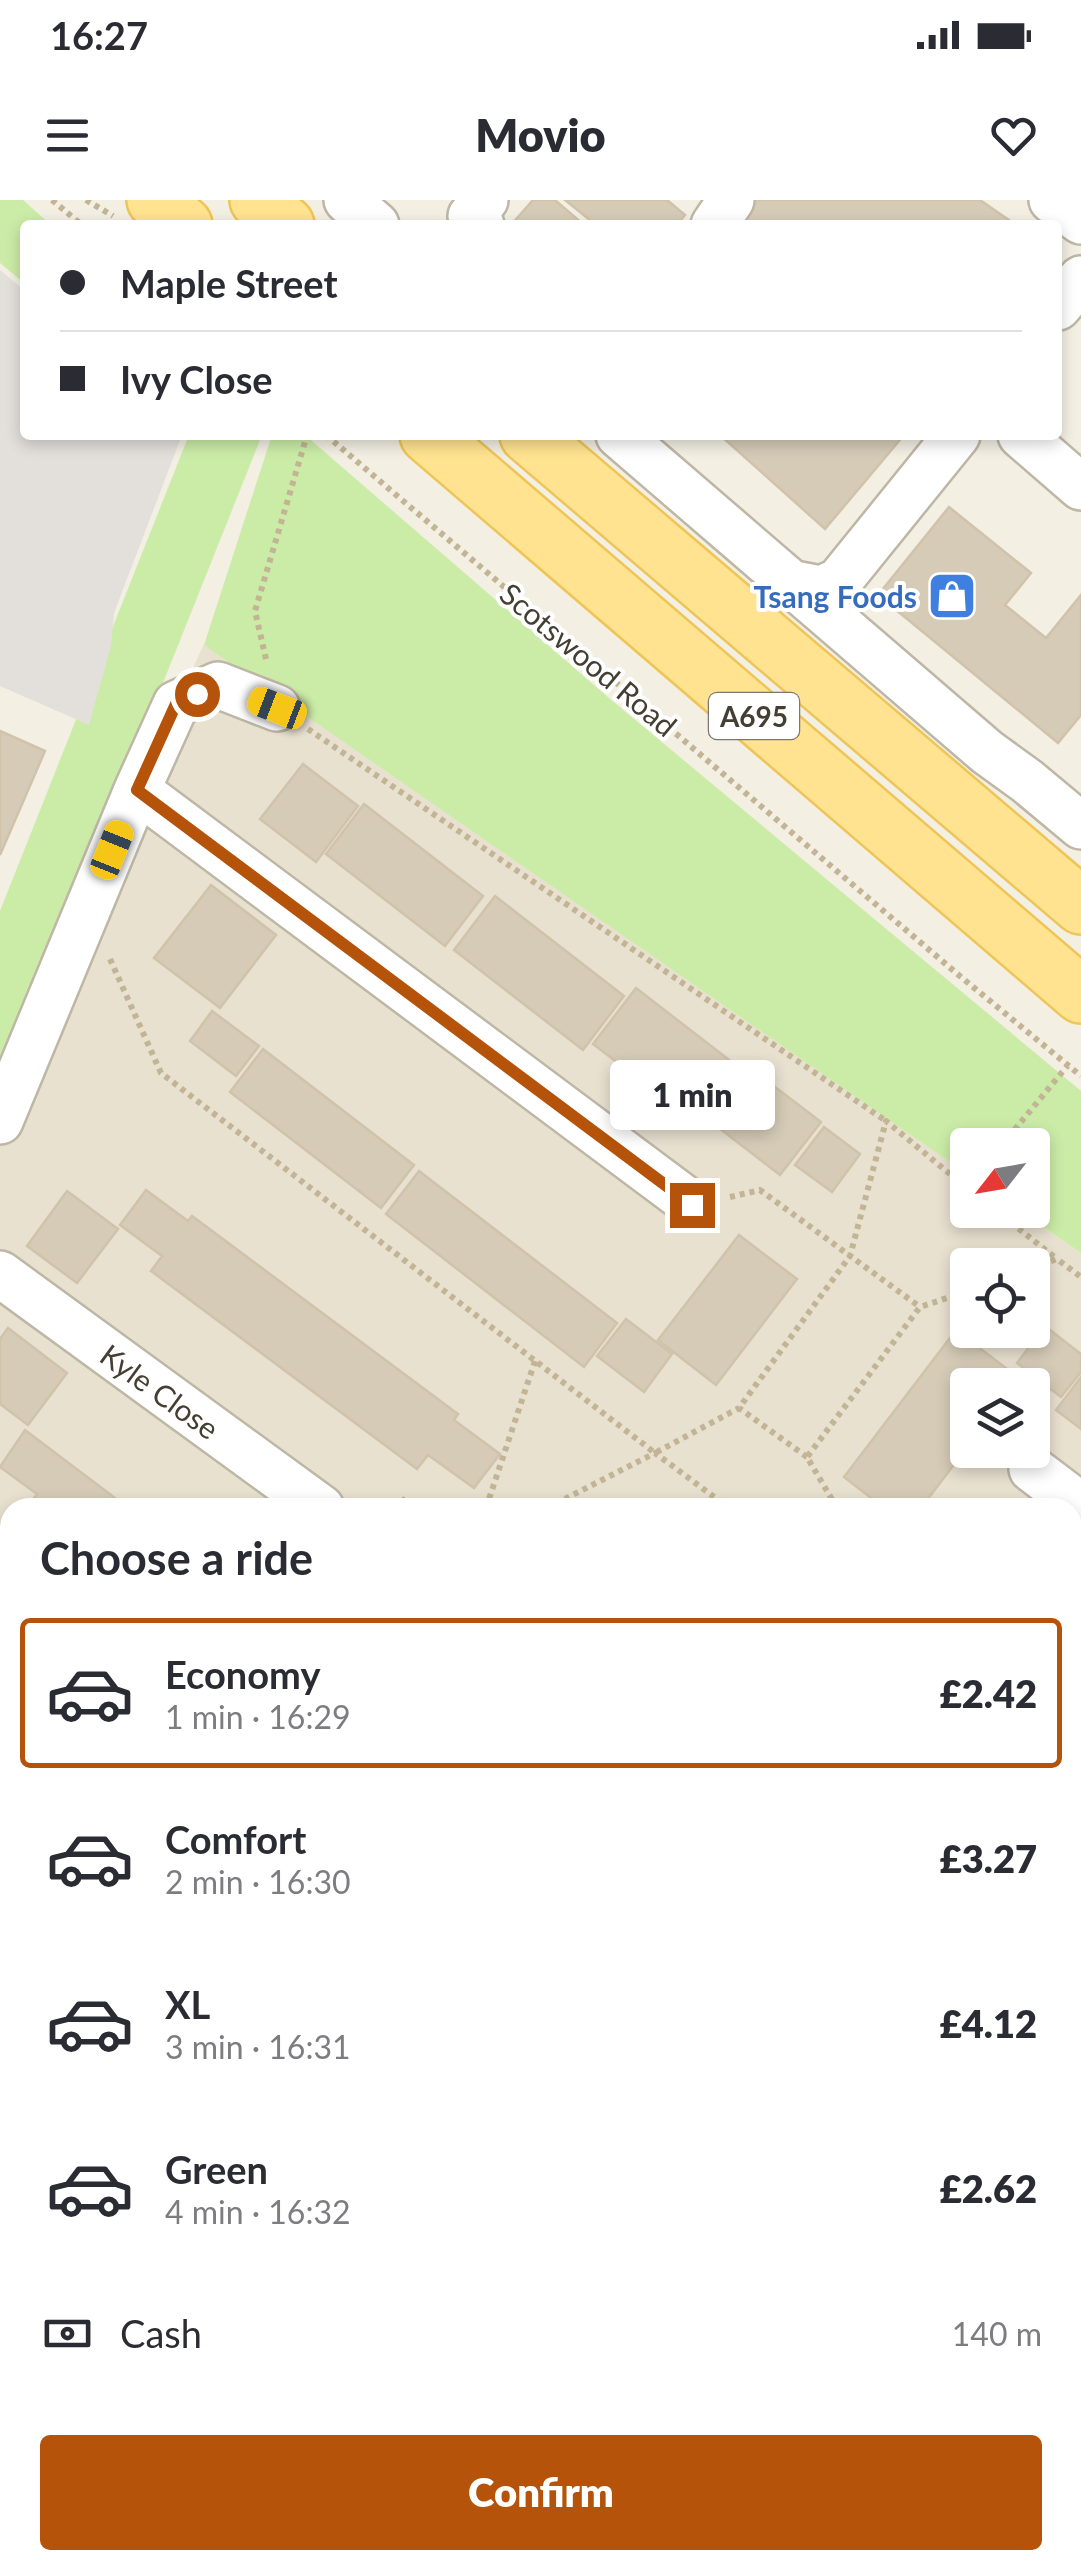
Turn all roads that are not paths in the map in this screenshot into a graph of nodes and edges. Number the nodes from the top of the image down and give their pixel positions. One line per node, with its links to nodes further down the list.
1 (155, 200): 6 (main road)
2 (258, 200): 7 (main road)
3 (347, 200): 8 (street)
4 (485, 200): 9 (street)
5 (1052, 200): 10 (street)
6 (178, 220)
7 (280, 220)
8 (370, 220)
9 (475, 220)
10 (1081, 221)
11 (1081, 279): 12 (street)
12 (1062, 301)
13 (434, 440): 26 (main road, Scotswood Road / A695)
14 (534, 440): 23 (main road, A695)
15 (624, 440): 19 (street)
16 (953, 440): 19 (street)
17 (1027, 440): 18 (street)
18 (1081, 487)
19 (790, 583): 21 (street)
20 (277, 708): 22 (street)
21 (1026, 780): 23 (street); 24 (street)
22 (137, 790): 27 (street); 28 (street)
23 (946, 792): 25 (main road, A695)
24 (1081, 826)
25 (1081, 906)
26 (1081, 995)
27 (0, 1120)
28 (692, 1205)
29 (0, 1274): 31 (street, Kyle Close)
30 (1032, 1468): 32 (street)
31 (307, 1498)
32 (1071, 1498)

